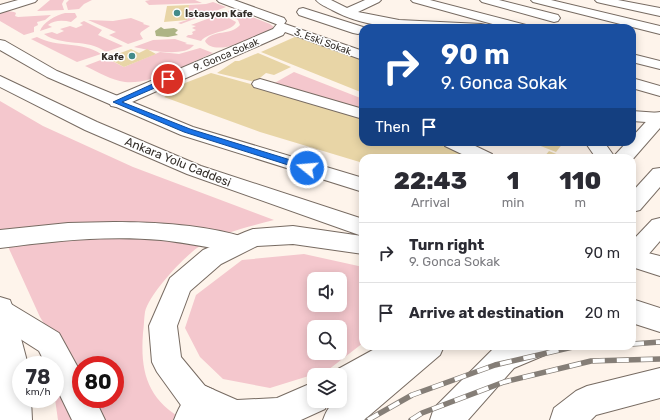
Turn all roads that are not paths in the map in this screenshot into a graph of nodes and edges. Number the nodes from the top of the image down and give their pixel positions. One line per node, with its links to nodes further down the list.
1 (31, 0): 10 (main road)
2 (417, 0): 18 (main road)
3 (486, 0): 14 (main road)
4 (537, 0): 19 (main road)
5 (601, 0): 9 (main road)
6 (324, 1): 11 (main road, 9. Gonca Sokak); 12 (main road)
7 (370, 2): 12 (main road); 17 (main road)
8 (230, 4): 15 (main road, 3. Eski Sokak)
9 (647, 4): 13 (main road)
10 (3, 7)
11 (303, 12): 15 (main road, 9. Gonca Sokak); 22 (main road)
12 (348, 12): 16 (main road)
13 (660, 12)
14 (569, 22)
15 (281, 24): 26 (main road, 3. Eski Sokak); 33 (main road, 9. Gonca Sokak)
16 (412, 24)
17 (429, 24)
18 (506, 24)
19 (635, 24)
20 (636, 24): 21 (main road)
21 (660, 30)
22 (359, 31)
23 (636, 37): 24 (main road)
24 (660, 39)
25 (0, 44): 33 (main road)
26 (359, 54)
27 (636, 59): 28 (main road)
28 (660, 65)
29 (0, 81): 46 (main road, Ankara Yolu Caddesi)
30 (260, 84): 34 (main road)
31 (636, 84): 32 (main road)
32 (660, 91)
33 (117, 102): 43 (main road)
34 (359, 113)
35 (636, 116): 36 (main road)
36 (659, 118): 37 (main road)
37 (636, 144)
38 (460, 146): 40 (main road)
39 (634, 146): 41 (main road)
40 (477, 154)
41 (627, 154)
42 (660, 174): 44 (main road)
43 (359, 183)
44 (636, 201)
45 (660, 226): 50 (main road)
46 (359, 227)
47 (0, 239): 48 (main road)
48 (239, 244): 49 (main road); 66 (main road)
49 (359, 244)
50 (636, 253)
51 (636, 258): 52 (main road)
52 (660, 266)
53 (1, 310): 59 (main road); 68 (main road)
54 (636, 313): 55 (main road)
55 (660, 320)
56 (400, 350): 61 (main road)
57 (425, 350): 69 (main road)
58 (509, 352): 70 (main road)
59 (12, 359)
60 (12, 373): 63 (main road)
61 (347, 382)
62 (660, 384): 71 (main road)
63 (0, 401)
64 (307, 401): 66 (main road)
65 (16, 408): 67 (main road)
66 (196, 410)
67 (16, 420)
68 (89, 420)
69 (339, 420)
70 (446, 420)
71 (566, 420)

